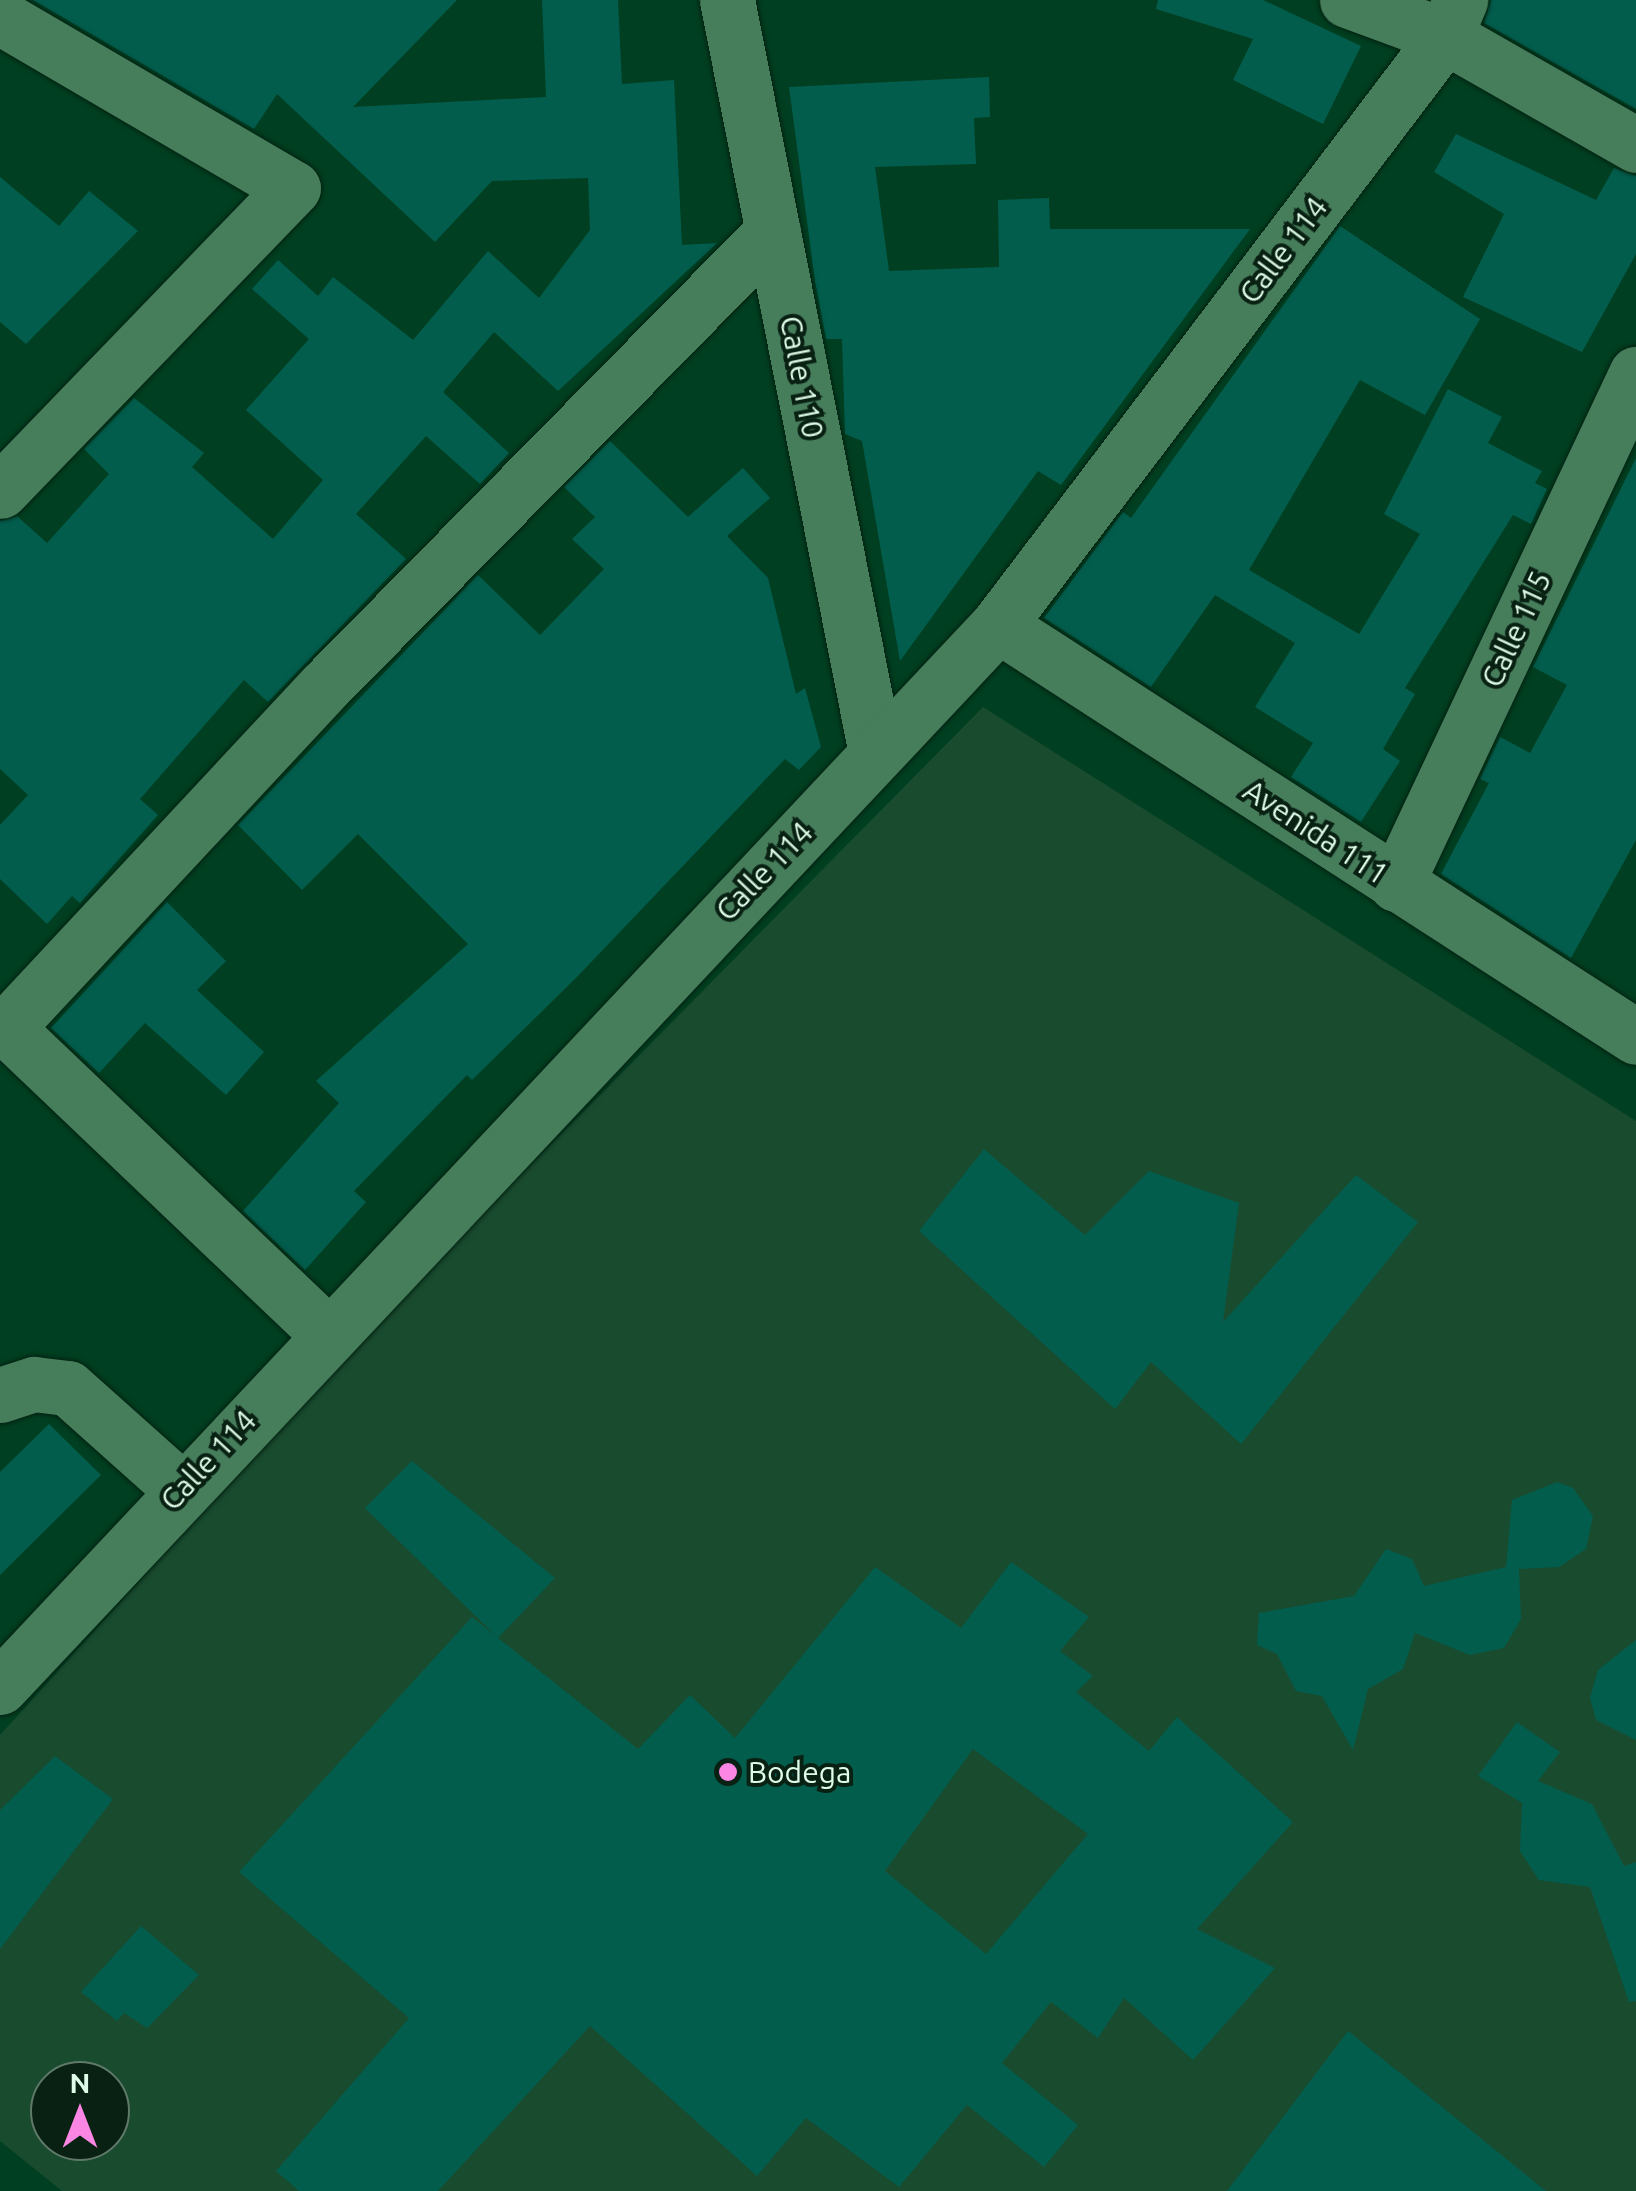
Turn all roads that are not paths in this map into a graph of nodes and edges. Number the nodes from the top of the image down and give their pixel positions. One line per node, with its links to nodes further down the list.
1 (727, 0): 6 (street, Calle 110)
2 (1347, 0): 4 (street)
3 (0, 17): 8 (street)
4 (1452, 18): 5 (street); 9 (street, Calle 114)
5 (1636, 145)
6 (774, 231): 10 (street, Calle 110); 12 (street)
7 (1636, 374): 11 (street, Calle 115)
8 (0, 491)
9 (998, 625): 10 (street, Calle 114); 11 (street, Avenida 111)
10 (876, 753): 14 (street, Calle 114)
11 (1396, 884): 13 (street, Avenida 111)
12 (3, 1025): 14 (street)
13 (1636, 1037)
14 (325, 1332): 16 (street, Calle 114)
15 (0, 1395): 16 (street)
16 (180, 1489): 17 (street, Calle 114)
17 (0, 1687)

